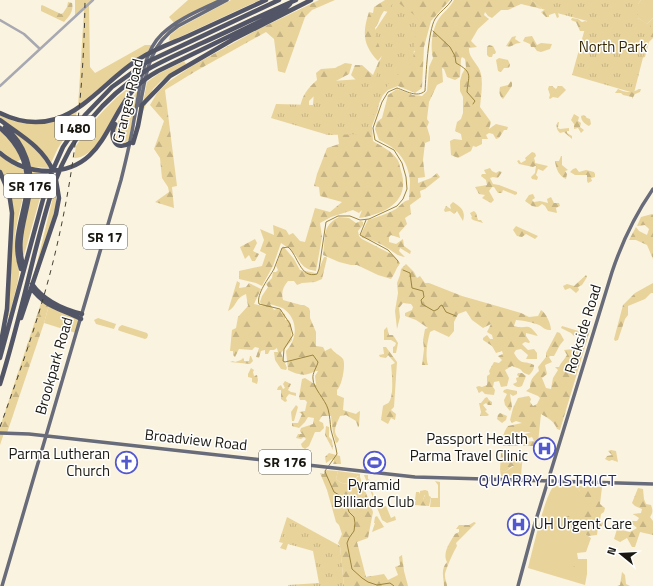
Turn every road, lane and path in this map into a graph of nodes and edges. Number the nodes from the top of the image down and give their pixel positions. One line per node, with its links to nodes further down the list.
1 (93, 0): 9 (street)
2 (221, 0): 11 (main road, Granger Road / SR 17)
3 (227, 0): 11 (main road, Granger Road / SR 17)
4 (266, 0): 14 (highway)
5 (279, 0): 26 (highway, I 480)
6 (295, 0): 13 (highway); 24 (highway, I 480)
7 (311, 0): 12 (highway)
8 (0, 20): 9 (street)
9 (40, 49): 10 (street)
10 (0, 86)
11 (141, 94): 12 (highway); 17 (main road, Granger Road / SR 17)
12 (147, 99): 17 (highway)
13 (124, 103): 17 (highway); 18 (highway)
14 (0, 113)
15 (0, 121): 22 (highway, SR 176); 24 (highway)
16 (0, 128): 22 (highway, SR 176)
17 (131, 143): 19 (main road, Granger Road / SR 17)
18 (0, 153)
19 (128, 153): 23 (main road, Brookpark Road / SR 17)
20 (0, 172): 25 (highway)
21 (653, 189): 30 (main road, Rockside Road)
22 (49, 303): 23 (highway, SR 176)
23 (81, 317): 29 (main road, Brookpark Road / SR 17)
24 (14, 338): 27 (highway, I 480)
25 (0, 348)
26 (0, 358)
27 (0, 384)
28 (2, 433): 29 (main road, Broadview Road)
29 (46, 437): 30 (main road, Broadview Road / SR 176); 32 (main road, Brookpark Road / SR 17)
30 (549, 481): 31 (main road, Broadview Road / SR 176); 33 (main road, Rockside Road)
31 (653, 484)
32 (2, 586)
33 (518, 586)

